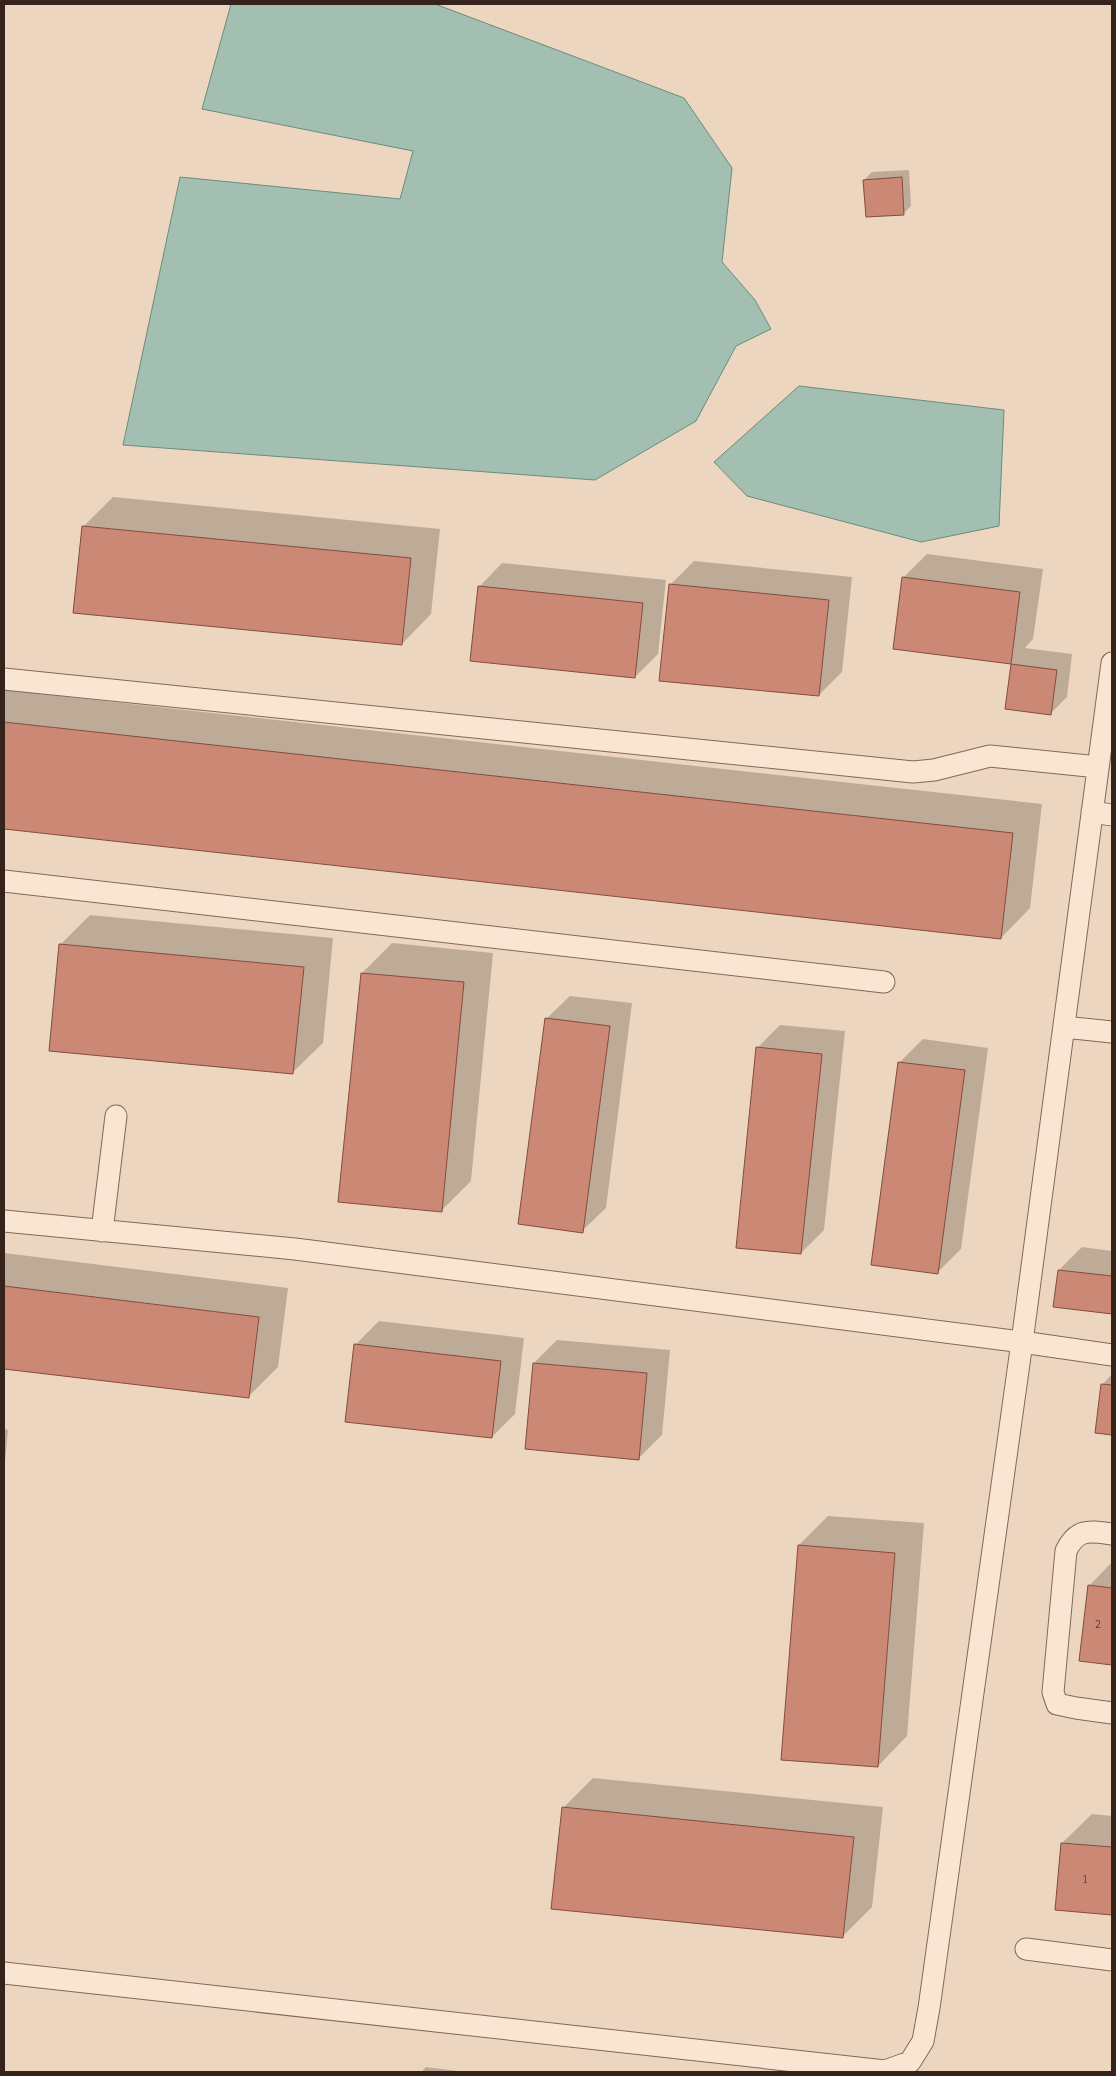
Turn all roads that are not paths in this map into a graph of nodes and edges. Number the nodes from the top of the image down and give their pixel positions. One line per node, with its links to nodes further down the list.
1 (1112, 663): 3 (lane)
2 (4, 679): 3 (lane)
3 (1098, 767): 4 (lane)
4 (1102, 814): 7 (lane)
5 (4, 881): 6 (lane)
6 (884, 982)
7 (1064, 1027): 8 (lane); 12 (lane)
8 (1112, 1032)
9 (116, 1116): 11 (lane)
10 (4, 1221): 11 (lane)
11 (102, 1231): 12 (lane)
12 (1022, 1342): 13 (lane); 18 (lane)
13 (1112, 1355)
14 (1112, 1534): 15 (lane)
15 (1112, 1713)
16 (1026, 1949): 17 (lane)
17 (1112, 1960)
18 (4, 1972)

